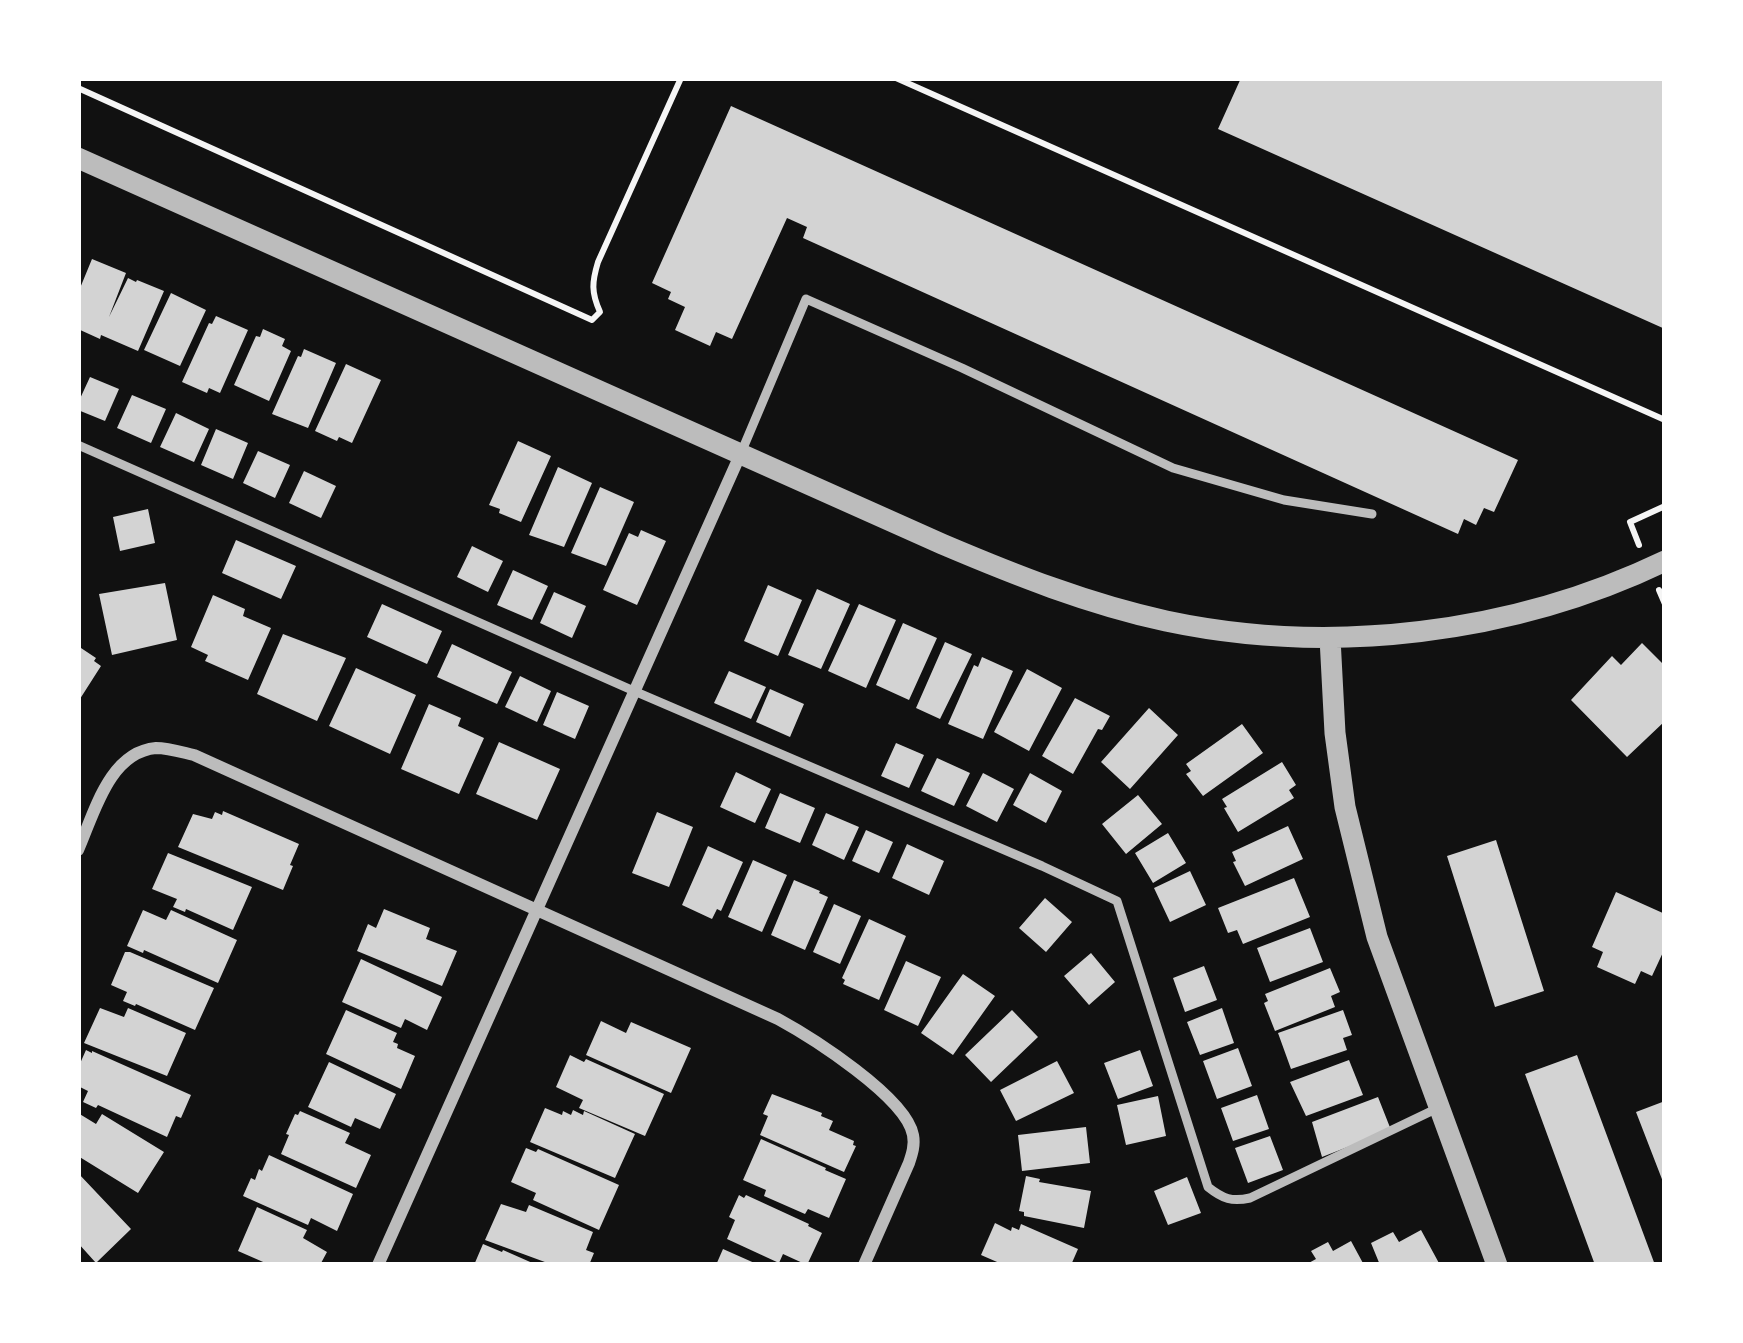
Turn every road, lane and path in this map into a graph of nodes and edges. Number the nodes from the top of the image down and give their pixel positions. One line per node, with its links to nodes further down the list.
1 (681, 78): 3 (path)
2 (896, 78): 5 (path)
3 (78, 88)
4 (78, 158): 7 (street)
5 (1665, 420)
6 (78, 445): 13 (lane)
7 (741, 453): 9 (lane); 12 (street); 13 (street)
8 (1665, 506): 10 (path)
9 (1372, 514)
10 (1640, 545)
11 (1665, 561): 12 (street)
12 (1330, 638): 16 (street)
13 (634, 691): 15 (street); 16 (lane)
14 (78, 850): 15 (street)
15 (536, 910): 17 (street); 18 (street)
16 (1439, 1107): 19 (street)
17 (378, 1265)
18 (864, 1265)
19 (1497, 1265)

